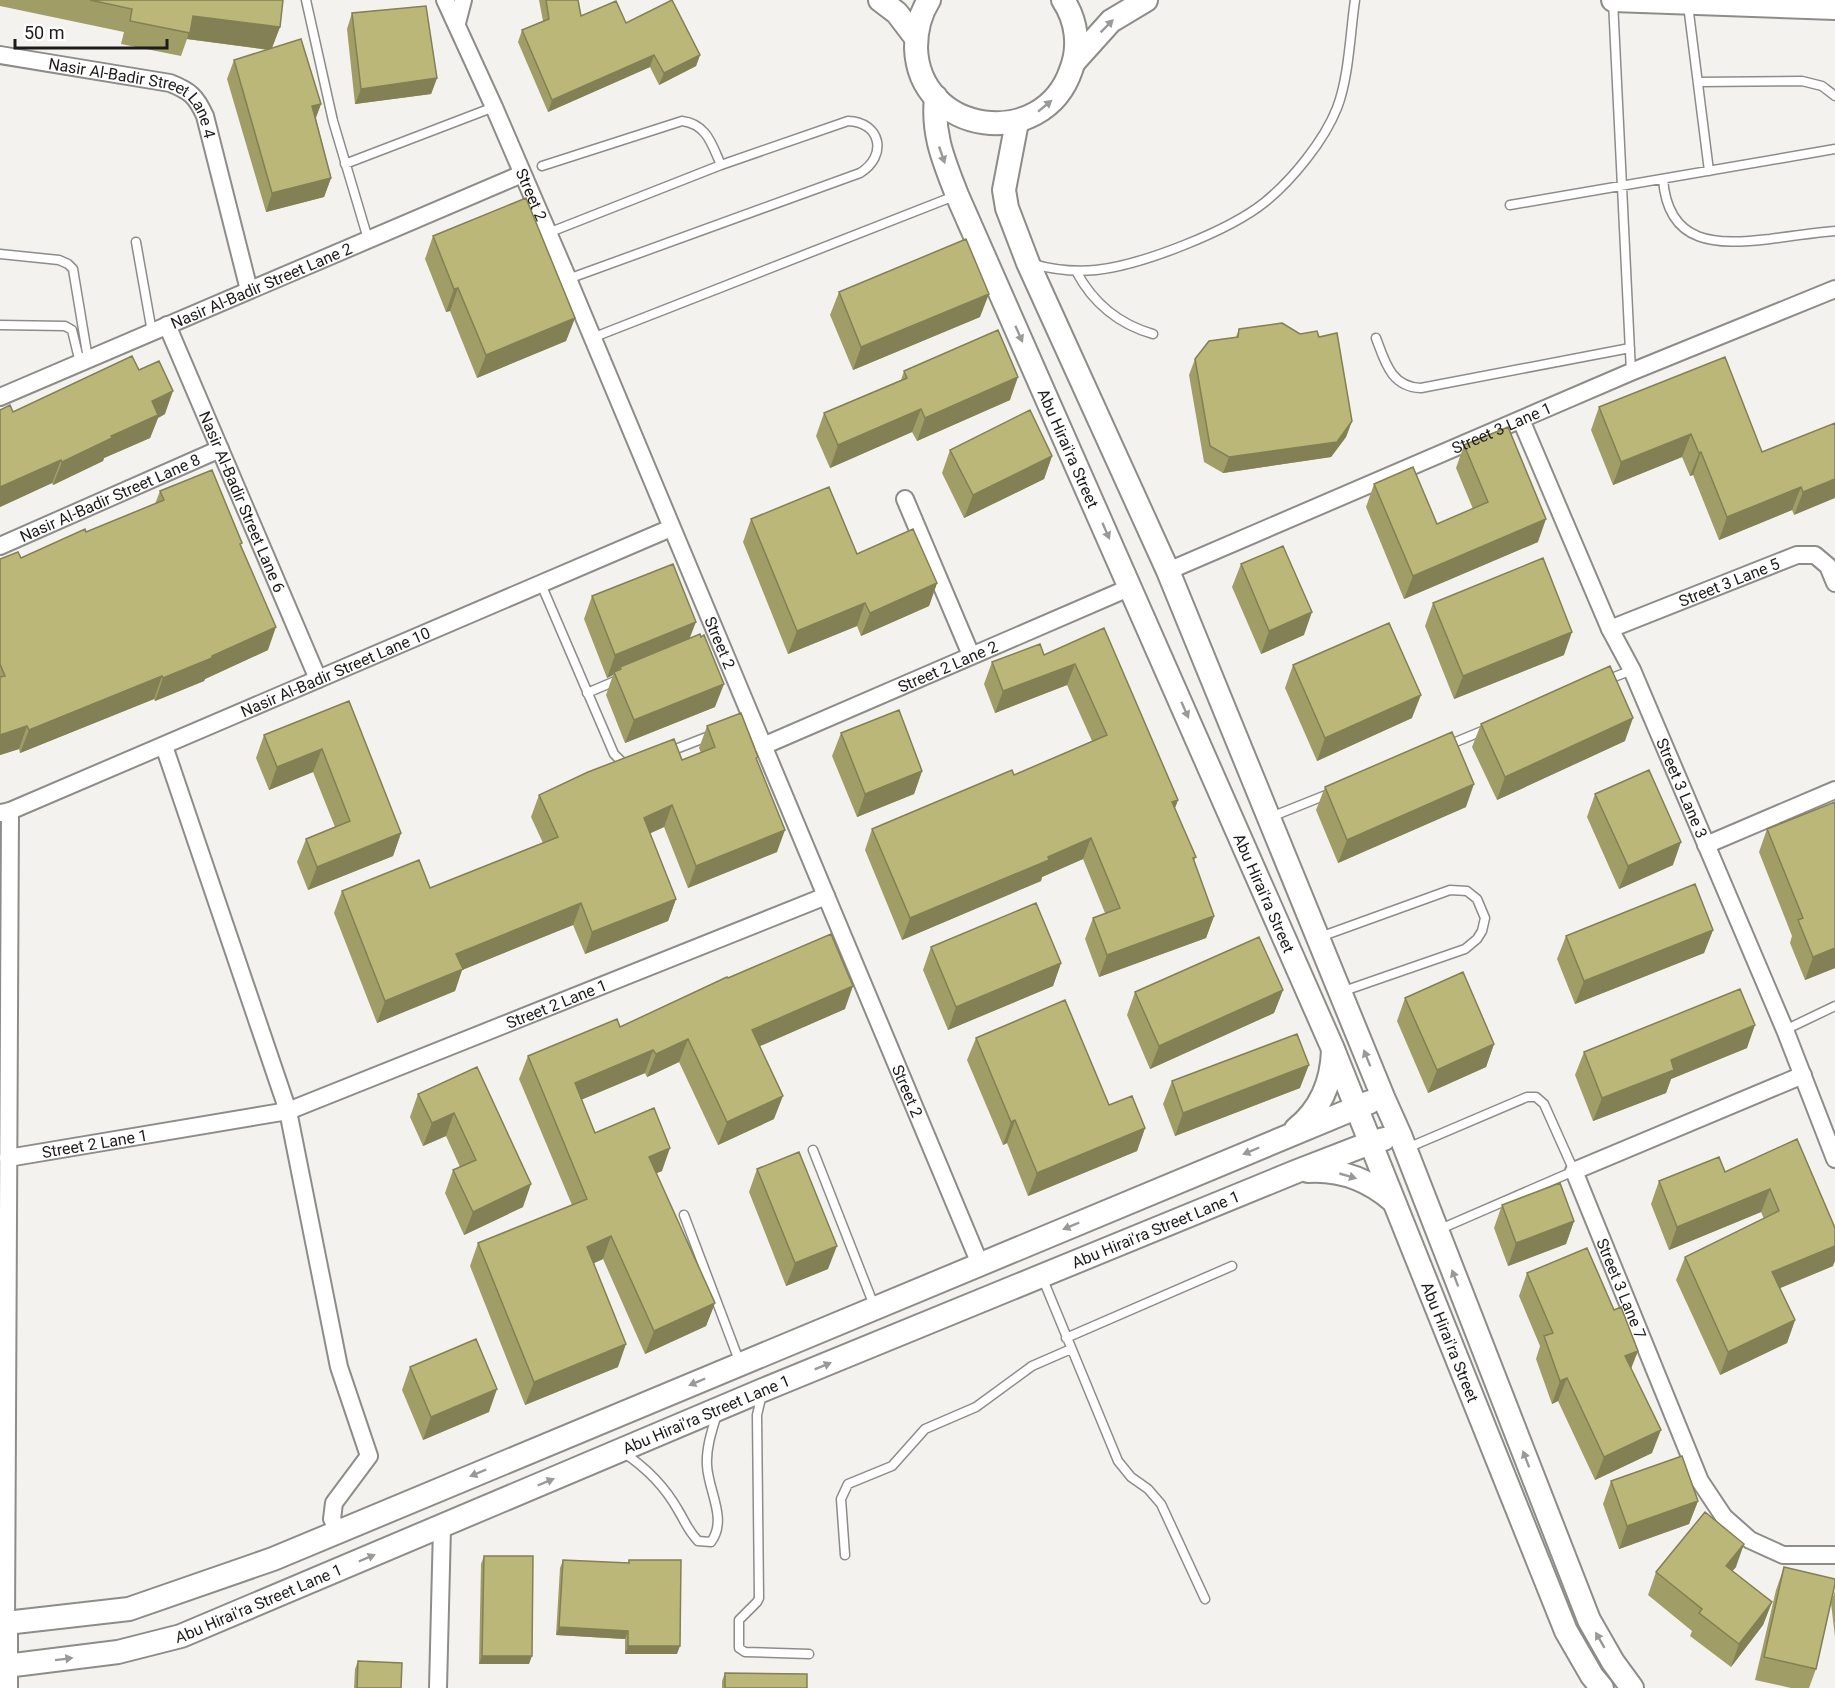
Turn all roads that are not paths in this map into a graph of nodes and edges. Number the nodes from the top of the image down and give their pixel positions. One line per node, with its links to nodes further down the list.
1 (306, 0): 22 (lane)
2 (445, 0): 12 (street, Street 2)
3 (463, 0): 12 (street)
4 (880, 0): 13 (street)
5 (929, 0): 13 (street)
6 (1064, 0): 15 (street)
7 (1146, 0): 15 (street, one-way to 7)
8 (1355, 0): 37 (lane)
9 (1613, 0): 10 (street); 28 (lane)
10 (1688, 3): 11 (street); 16 (lane)
11 (1835, 8)
12 (457, 23): 19 (street, Street 2)
13 (916, 38): 18 (street)
14 (0, 55): 40 (street, Nasir Al-Badir Street Lane 4)
15 (1075, 61): 20 (street, one-way to 15)
16 (1698, 82): 17 (lane); 25 (lane)
17 (1835, 96)
18 (936, 97): 20 (street); 29 (street, Abu Hirai'ra Street, one-way to 29)
19 (494, 107): 22 (lane); 26 (street, Street 2)
20 (1017, 122): 36 (street, Abu Hirai'ra Street)
21 (1835, 149): 25 (lane)
22 (345, 164): 33 (lane)
23 (721, 165): 24 (lane); 32 (lane); 38 (lane)
24 (543, 166)
25 (1708, 171): 27 (lane)
26 (522, 174): 32 (street, Street 2); 33 (street, Nasir Al-Badir Street Lane 2)
27 (1663, 179): 28 (lane); 31 (lane)
28 (1623, 185): 30 (lane); 46 (lane)
29 (957, 195): 44 (lane); 58 (street, Abu Hirai'ra Street, one-way to 58)
30 (1510, 205)
31 (1835, 231)
32 (548, 232): 38 (street, Street 2)
33 (368, 239): 40 (street, Nasir Al-Badir Street Lane 2)
34 (136, 242): 42 (lane)
35 (0, 254): 47 (lane)
36 (1028, 263): 37 (lane); 55 (street, Abu Hirai'ra Street)
37 (1076, 271): 43 (lane)
38 (568, 279): 44 (street, Street 2)
39 (1835, 289): 48 (street, Street 3 Lane 1)
40 (249, 290): 42 (street, Nasir Al-Badir Street Lane 2)
41 (0, 325): 47 (lane)
42 (160, 329): 47 (street, Nasir Al-Badir Street Lane 2); 51 (street, Nasir Al-Badir Street Lane 6)
43 (1153, 334)
44 (591, 338): 53 (street, Street 2)
45 (1376, 338): 46 (lane)
46 (1630, 348): 48 (lane)
47 (84, 361): 49 (street, Nasir Al-Badir Street Lane 2)
48 (1631, 372): 50 (street, Street 3 Lane 1)
49 (0, 397)
50 (1521, 420): 55 (street, Street 3 Lane 1); 59 (street, Street 3 Lane 3)
51 (220, 449): 54 (street, Nasir Al-Badir Street Lane 8); 63 (street, Nasir Al-Badir Street Lane 6)
52 (905, 499): 60 (street)
53 (671, 528): 57 (street, Nasir Al-Badir Street Lane 10); 69 (street, Street 2)
54 (0, 546)
55 (1168, 571): 76 (street, Abu Hirai'ra Street)
56 (1835, 583): 59 (street, Street 3 Lane 5)
57 (541, 584): 63 (street, Nasir Al-Badir Street Lane 10); 65 (lane)
58 (1131, 587): 60 (street, Street 2 Lane 2); 84 (street, Abu Hirai'ra Street, one-way to 84)
59 (1610, 629): 61 (street, Street 3 Lane 3)
60 (971, 655): 69 (street, Street 2 Lane 2)
61 (1632, 670): 64 (lane); 77 (street, Street 3 Lane 3)
62 (631, 675): 65 (lane)
63 (318, 679): 68 (street, Nasir Al-Badir Street Lane 10)
64 (1599, 683)
65 (587, 693): 72 (lane)
66 (1500, 724): 70 (lane)
67 (721, 732): 71 (lane)
68 (164, 746): 75 (street, Nasir Al-Badir Street Lane 10); 88 (street)
69 (762, 746): 78 (street, Street 2)
70 (1434, 750)
71 (660, 756)
72 (640, 764)
73 (1835, 790): 77 (street)
74 (1336, 791): 76 (lane)
75 (5, 812): 83 (street)
76 (1270, 818): 79 (street, Abu Hirai'ra Street)
77 (1706, 845): 82 (street, Street 3 Lane 3)
78 (826, 896): 88 (street, Street 2 Lane 1); 100 (street, Street 2)
79 (1318, 938): 80 (street, Abu Hirai'ra Street); 80 (lane)
80 (1341, 993): 86 (street, Abu Hirai'ra Street, one-way to 80)
81 (1835, 1006): 82 (lane)
82 (1785, 1030): 85 (street, Street 3 Lane 3)
83 (4, 1032): 93 (street)
84 (1333, 1049): 87 (street, Abu Hirai'ra Street); 89 (street)
85 (1803, 1075): 94 (street, Street 3 Lane 3); 95 (street)
86 (1383, 1097): 87 (street, Abu Hirai'ra Street Lane 1); 90 (street, Abu Hirai'ra Street)
87 (1356, 1107): 89 (street, Abu Hirai'ra Street Lane 1); 91 (street, Abu Hirai'ra Street)
88 (288, 1111): 93 (street, Street 2 Lane 1); 112 (street)
89 (1291, 1134): 100 (street, Abu Hirai'ra Street Lane 1, one-way to 100)
90 (1402, 1142): 91 (street, Abu Hirai'ra Street Lane 1); 95 (lane); 99 (street, Abu Hirai'ra Street)
91 (1370, 1143): 96 (street, Abu Hirai'ra Street Lane 1); 97 (street, Abu Hirai'ra Street)
92 (813, 1150): 103 (lane)
93 (8, 1158): 110 (street)
94 (1835, 1160)
95 (1574, 1171): 99 (lane); 114 (street, Street 3 Lane 7)
96 (1295, 1172): 97 (street, one-way to 97); 102 (street, Abu Hirai'ra Street Lane 1)
97 (1394, 1202): 120 (street, Abu Hirai'ra Street)
98 (684, 1215): 106 (lane)
99 (1436, 1230): 121 (street, Abu Hirai'ra Street, one-way to 99)
100 (980, 1264): 103 (street, Abu Hirai'ra Street Lane 1)
101 (1232, 1266): 104 (lane)
102 (1041, 1276): 104 (lane); 107 (street, Abu Hirai'ra Street Lane 1, one-way to 102)
103 (875, 1308): 106 (street, Abu Hirai'ra Street Lane 1)
104 (1066, 1338): 105 (lane)
105 (1071, 1349): 113 (lane); 115 (lane)
106 (741, 1364): 112 (street, Abu Hirai'ra Street Lane 1, one-way to 112)
107 (763, 1390): 108 (street, Abu Hirai'ra Street Lane 1); 117 (lane)
108 (719, 1409): 109 (street, Abu Hirai'ra Street Lane 1); 109 (lane)
109 (621, 1451): 111 (street, Abu Hirai'ra Street Lane 1, one-way to 109)
110 (3, 1526): 116 (street)
111 (442, 1527): 118 (street, Abu Hirai'ra Street Lane 1, one-way to 111); 119 (street)
112 (339, 1531): 116 (street, Abu Hirai'ra Street Lane 1)
113 (845, 1555)
114 (1835, 1555)
115 (1205, 1599)
116 (4, 1615): 118 (street)
117 (809, 1654)
118 (6, 1677)
119 (438, 1688)
120 (1602, 1688)
121 (1632, 1688)

